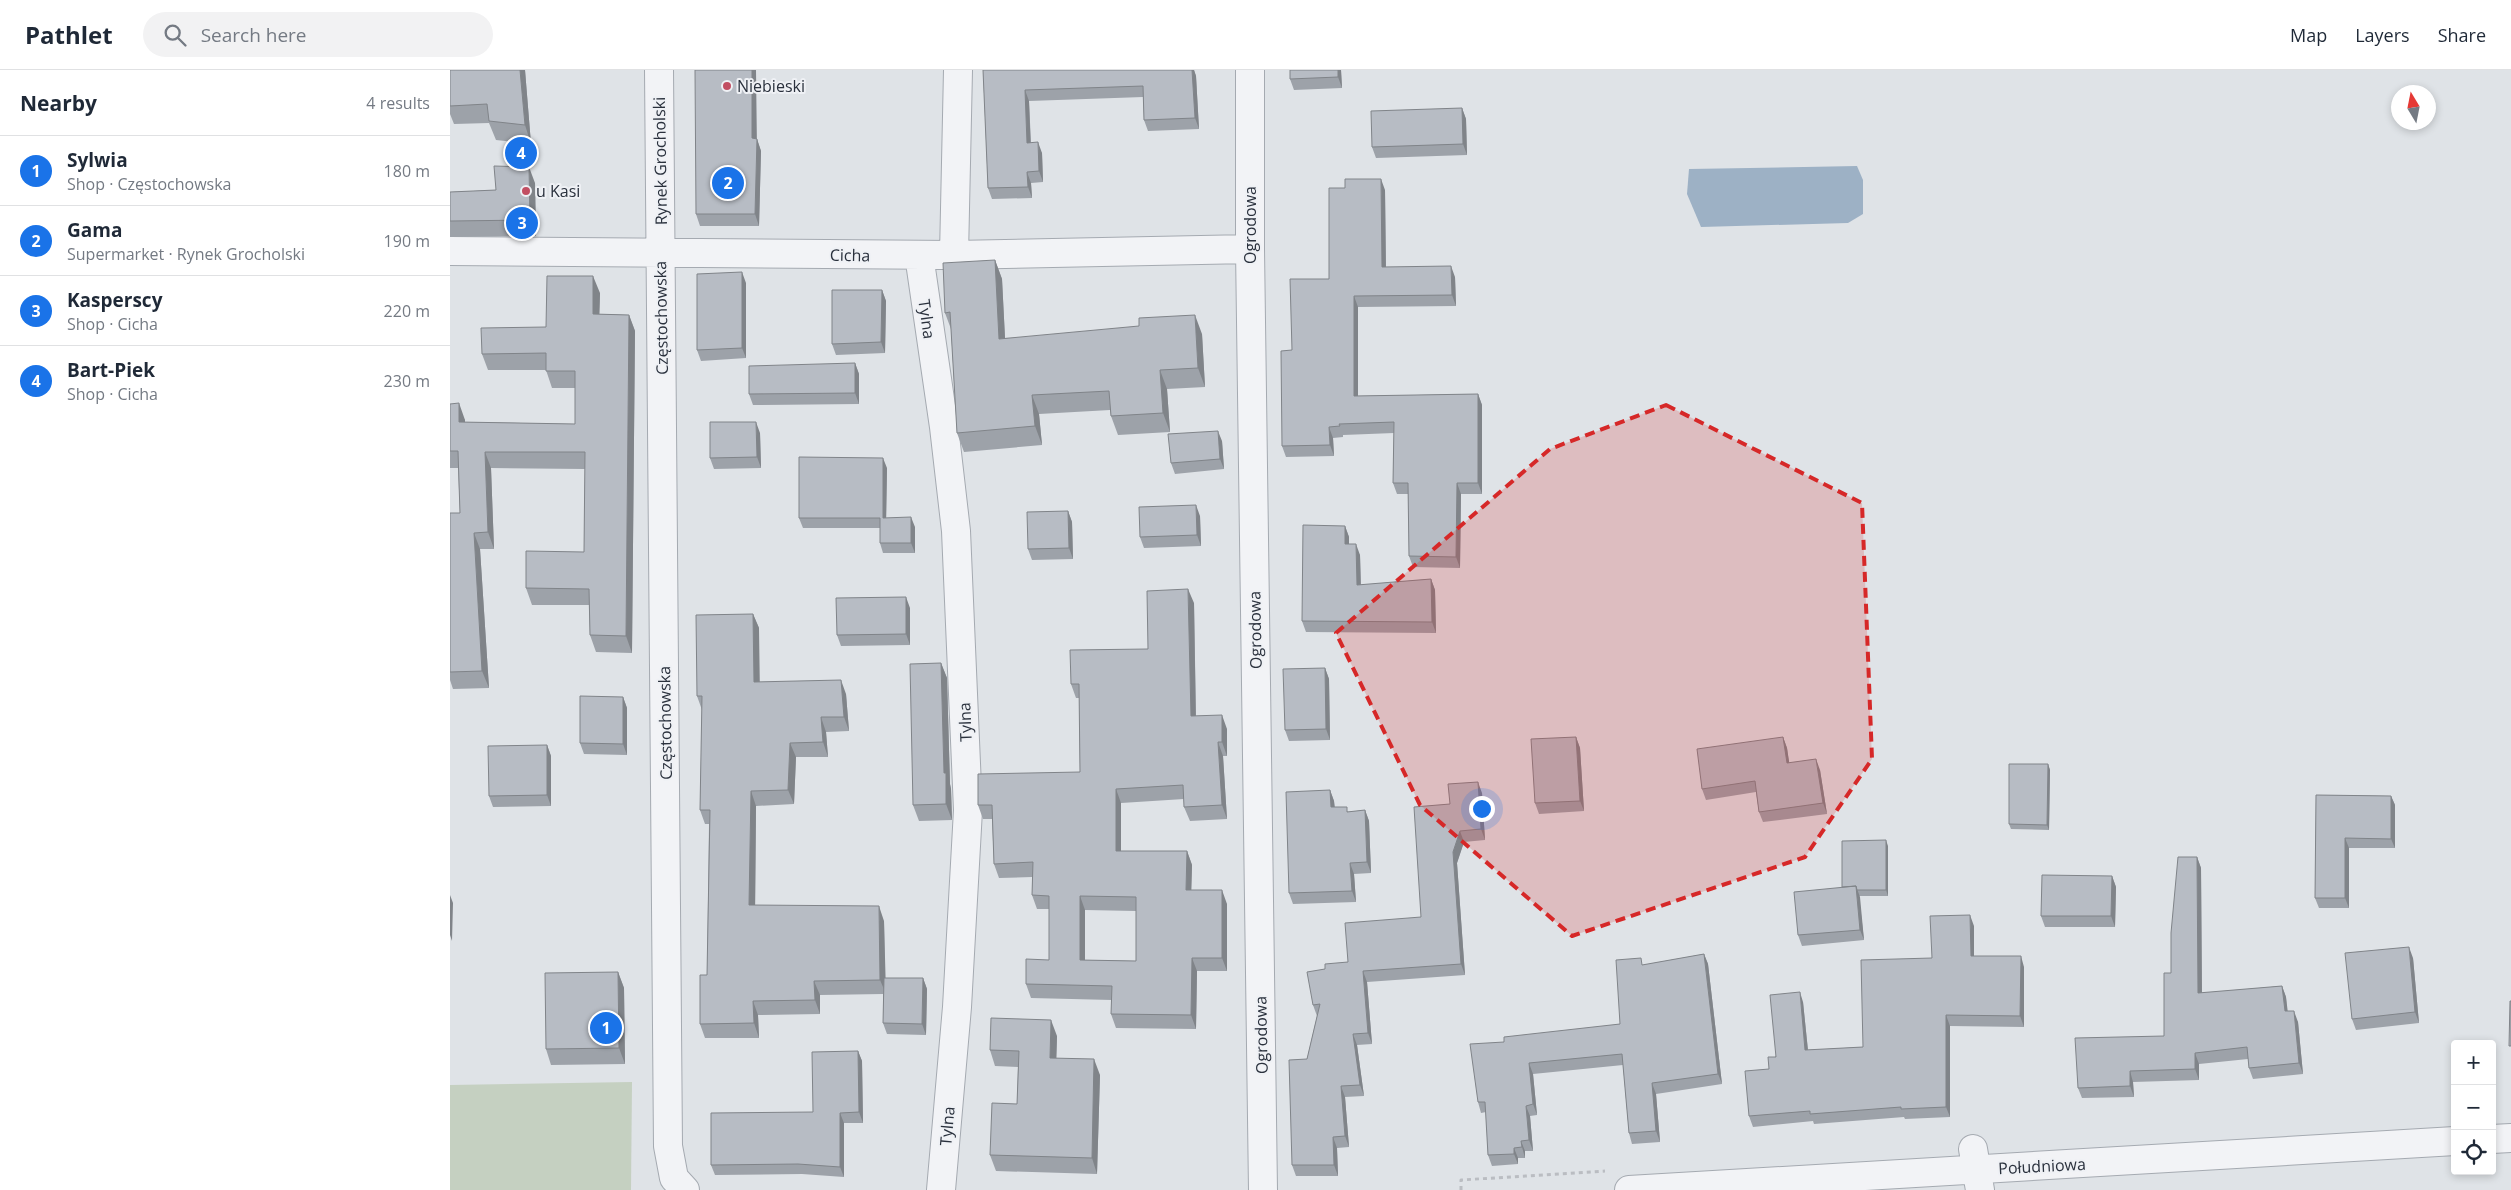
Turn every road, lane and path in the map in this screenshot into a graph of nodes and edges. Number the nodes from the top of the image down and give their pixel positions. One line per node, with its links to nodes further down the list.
1 (659, 70): 6 (street, Rynek Grocholski)
2 (958, 70): 8 (street)
3 (1250, 70): 4 (street, Ogrodowa)
4 (1250, 249): 8 (street, Cicha); 15 (street, Ogrodowa)
5 (450, 251): 6 (street, Cicha)
6 (661, 252): 7 (street, Cicha); 13 (street, Częstochowska)
7 (919, 255): 8 (street, Cicha); 14 (street, Tylna)
8 (954, 255)
9 (2511, 1138): 10 (street)
10 (2496, 1139)
11 (2451, 1141): 12 (street, Południowa)
12 (1977, 1170): 16 (street, Południowa)
13 (682, 1189)
14 (941, 1190)
15 (1263, 1190)
16 (1629, 1190)

